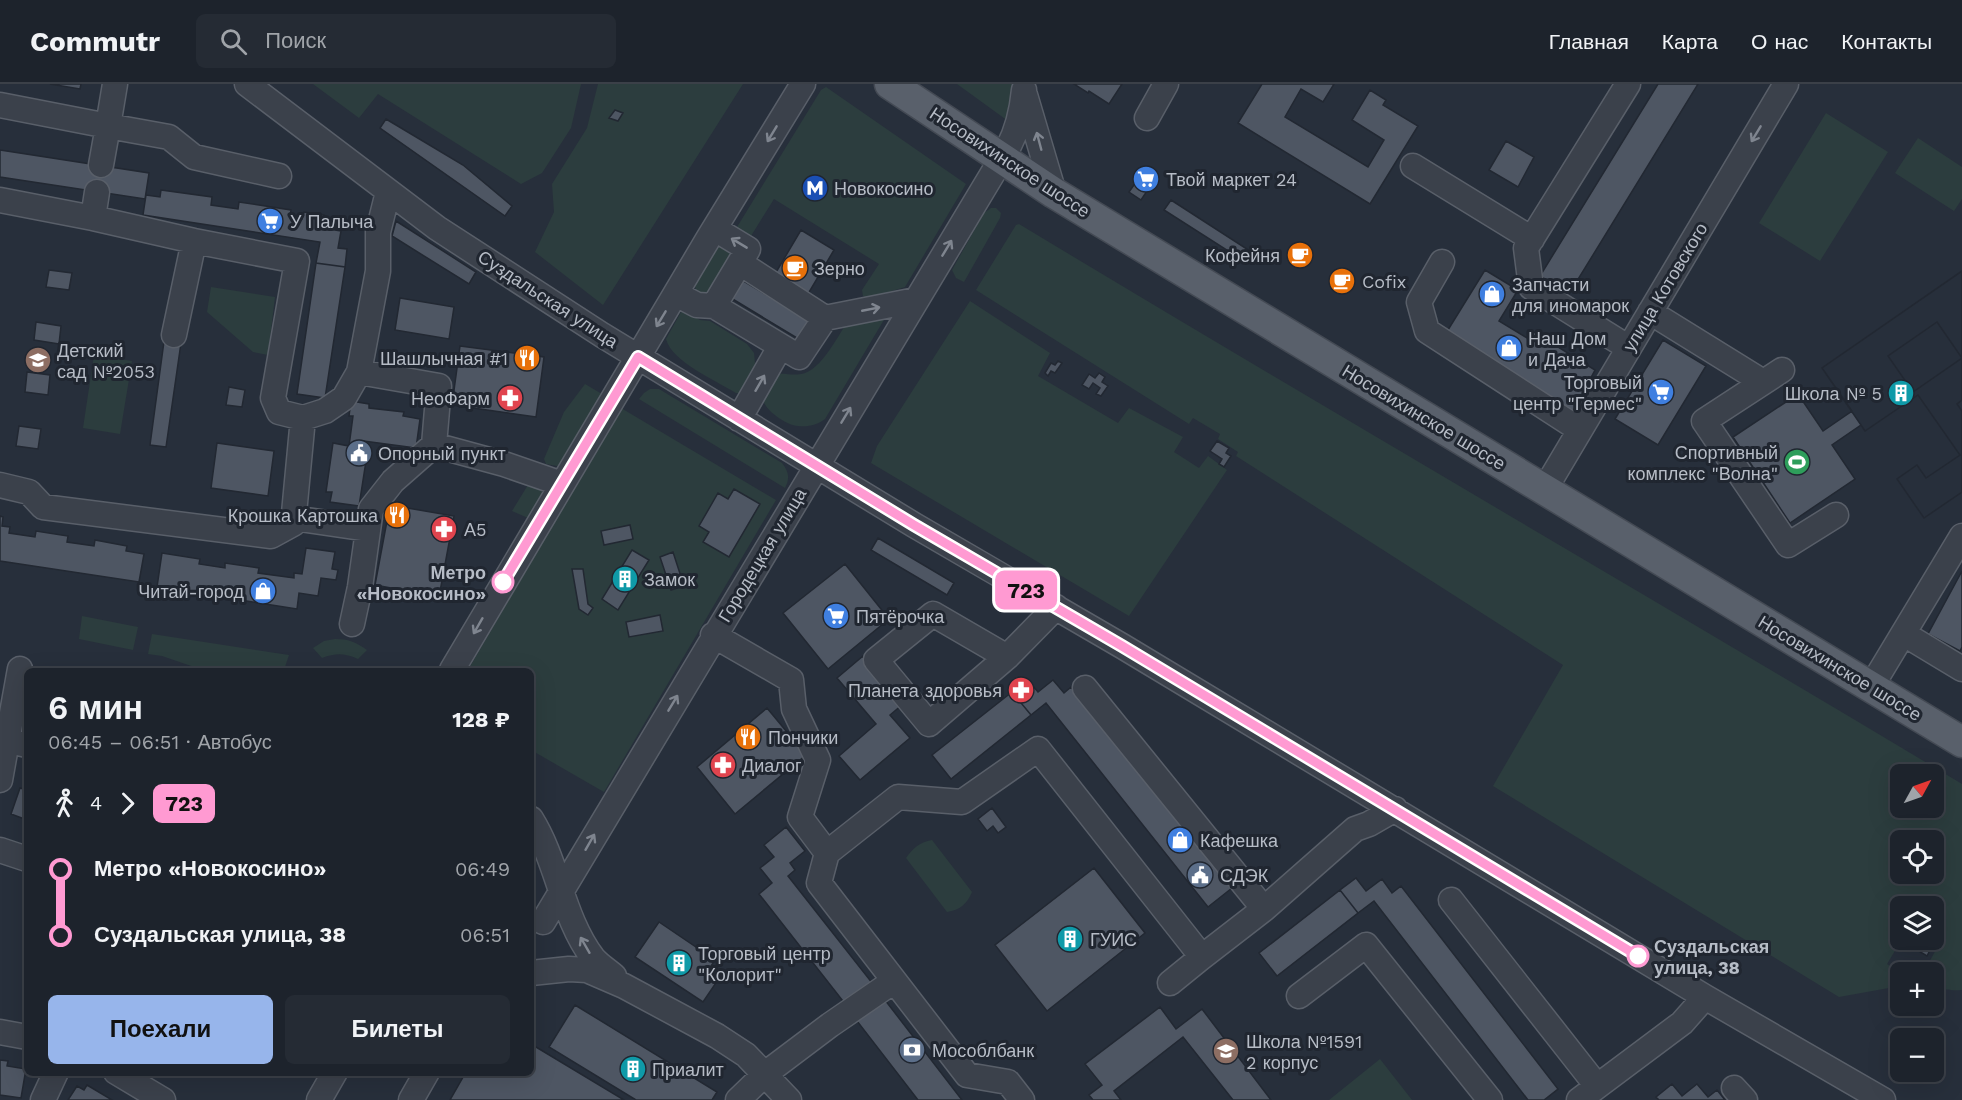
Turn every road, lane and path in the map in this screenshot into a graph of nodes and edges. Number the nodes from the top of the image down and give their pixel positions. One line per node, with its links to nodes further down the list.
1 (115, 84): 11 (street)
2 (247, 84): 17 (street, Суздальская улица)
3 (803, 84): 21 (street, one-way to 21)
4 (890, 84): 12 (main road, Носовихинское шоссе)
5 (1166, 84): 10 (street)
6 (1628, 84): 22 (street)
7 (1786, 84): 29 (street, улица Котовского, one-way to 29)
8 (1023, 87): 12 (street, Городецкая улица); 18 (street, one-way to 8)
9 (0, 105): 11 (street)
10 (1147, 118)
11 (108, 126): 13 (street); 15 (street)
12 (1001, 159): 18 (main road, Носовихинское шоссе); 27 (street, Городецкая улица, one-way to 12)
13 (101, 165)
14 (1413, 166): 22 (street)
15 (279, 176)
16 (97, 192): 20 (street)
17 (388, 192): 34 (street, Суздальская улица); 35 (street)
18 (1054, 193): 43 (main road, Носовихинское шоссе)
19 (0, 200): 20 (street)
20 (93, 218): 23 (street)
21 (715, 229): 25 (street, one-way to 21); 26 (street)
22 (1532, 239): 33 (street)
23 (194, 241): 31 (street); 36 (street)
24 (1442, 262): 38 (street)
25 (740, 263): 28 (street); 30 (street)
26 (676, 294): 28 (street); 34 (street, one-way to 34)
27 (916, 300): 30 (street, one-way to 27); 40 (street, Городецкая улица, one-way to 27)
28 (714, 306): 32 (street)
29 (1650, 312): 33 (street, улица Котовского); 44 (street)
30 (825, 318): 32 (street)
31 (174, 335)
32 (780, 347): 37 (street, one-way to 32)
33 (1629, 348): 38 (street, улица Котовского)
34 (638, 357): 37 (street, Суздальская улица); 41 (street)
35 (359, 372): 36 (street); 39 (street)
36 (303, 418): 45 (street)
37 (739, 419): 40 (street, Суздальская улица)
38 (1580, 430): 43 (street, улица Котовского)
39 (435, 445): 41 (street); 46 (street)
40 (816, 465): 48 (street, Суздальская улица); 51 (street, Городецкая улица)
41 (562, 484): 54 (street, one-way to 54)
42 (0, 485): 45 (street)
43 (1545, 489): 56 (main road, Носовихинское шоссе)
44 (1836, 515)
45 (293, 518): 46 (street)
46 (368, 529): 49 (street)
47 (1962, 536): 50 (street)
48 (1056, 607): 52 (street); 61 (street, Суздальская улица)
49 (352, 624)
50 (1904, 634): 55 (street); 56 (street)
51 (713, 635): 65 (street); 67 (street, Городецкая улица, one-way to 51)
52 (1006, 657): 52 (street)
53 (18, 668): 59 (street)
54 (453, 668)
55 (1962, 669)
56 (1871, 687): 58 (main road, Носовихинское шоссе)
57 (1085, 688): 69 (street)
58 (1962, 742)
59 (16, 743): 60 (street)
60 (0, 780)
61 (1395, 809): 69 (street); 77 (street, Суздальская улица)
62 (534, 824): 64 (street)
63 (0, 850): 66 (street)
64 (548, 853): 67 (street); 70 (street)
65 (827, 853): 71 (street); 73 (street)
66 (24, 858)
67 (561, 893): 70 (street, Городецкая улица); 75 (street, one-way to 67)
68 (1451, 900): 85 (street)
69 (1264, 909): 71 (street)
70 (537, 931)
71 (1202, 957): 74 (street)
72 (534, 973): 75 (street)
73 (894, 981): 80 (street); 92 (street)
74 (1170, 982)
75 (624, 986): 80 (street)
76 (1299, 996): 93 (street)
77 (1705, 997): 85 (street); 94 (street, Суздальская улица)
78 (0, 1032): 79 (street)
79 (24, 1036)
80 (765, 1074): 90 (street); 91 (street)
81 (54, 1076): 86 (street)
82 (123, 1076): 87 (street)
83 (333, 1076): 88 (street)
84 (425, 1076): 89 (street)
85 (1588, 1093)
86 (43, 1100)
87 (163, 1100)
88 (319, 1100)
89 (411, 1100)
90 (738, 1100)
91 (789, 1100)
92 (1022, 1100)
93 (1490, 1100)
94 (1883, 1100)

